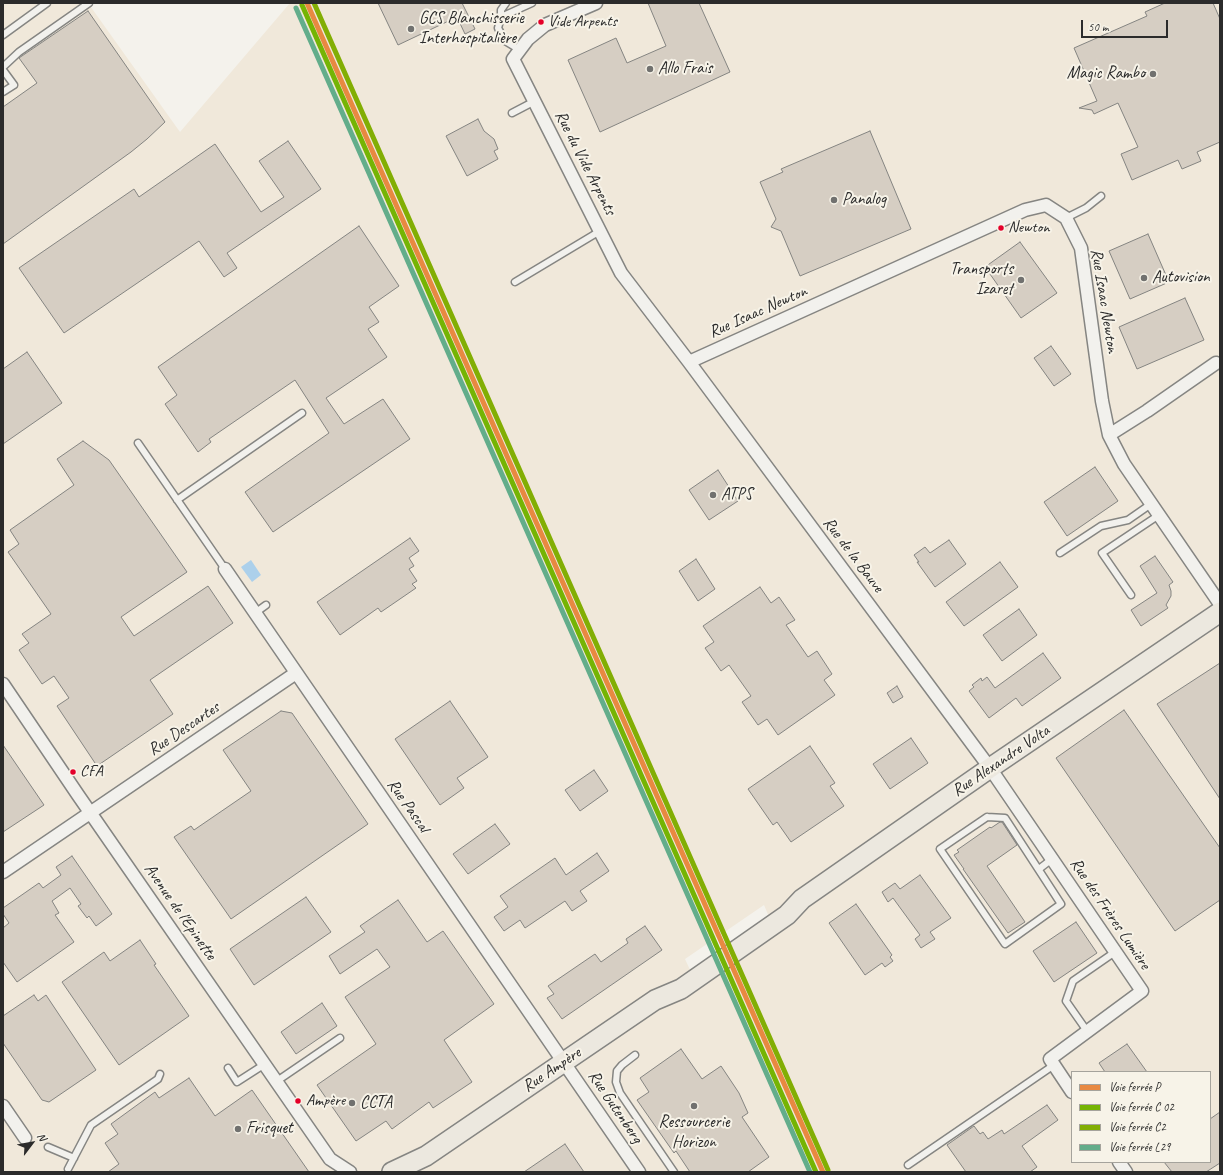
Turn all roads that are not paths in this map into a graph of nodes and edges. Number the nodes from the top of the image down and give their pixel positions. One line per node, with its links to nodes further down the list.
1 (47, 3): 7 (lane)
2 (89, 3): 9 (lane)
3 (506, 3): 6 (lane)
4 (532, 3): 6 (lane)
5 (596, 3): 8 (street)
6 (501, 17): 8 (lane)
7 (3, 35)
8 (520, 50): 11 (street, Rue du Vide Arpents)
9 (3, 69): 10 (lane)
10 (3, 92)
11 (534, 101): 12 (lane); 15 (street, Rue du Vide Arpents)
12 (512, 113)
13 (1101, 196): 14 (lane)
14 (1066, 218): 17 (street, Rue Isaac Newton); 20 (street, Rue Isaac Newton)
15 (600, 231): 16 (lane); 17 (street, Rue du Vide Arpents)
16 (515, 282)
17 (689, 362): 34 (street, Rue de la Bauve)
18 (1216, 363): 20 (street)
19 (302, 413): 22 (lane)
20 (1109, 435): 23 (street, Rue Isaac Newton)
21 (138, 443): 22 (lane)
22 (177, 500): 26 (lane)
23 (1152, 504): 24 (street, Rue Isaac Newton); 25 (lane)
24 (1159, 515): 27 (lane); 28 (street, Rue Isaac Newton)
25 (1060, 553)
26 (225, 569): 31 (street, Rue Pascal)
27 (1131, 595)
28 (1220, 604)
29 (266, 605): 31 (lane)
30 (1220, 612): 34 (main road, Rue Alexandre Volta)
31 (255, 613): 32 (street, Rue Pascal)
32 (296, 673): 35 (street, Rue Descartes); 44 (street, Rue Pascal)
33 (3, 684): 35 (street, Avenue de l'Epinette)
34 (990, 768): 36 (street, Rue des Frères Lumière); 40 (main road, Rue Alexandre Volta)
35 (90, 812): 38 (street, Rue Descartes); 45 (street, Avenue de l'Epinette)
36 (1052, 859): 37 (lane); 39 (street, Rue des Frères Lumière)
37 (1039, 869): 37 (lane)
38 (3, 872)
39 (1115, 952): 41 (lane); 41 (street, Rue des Frères Lumière)
40 (678, 984): 44 (main road, Rue Ampère)
41 (1087, 1031): 46 (street, Rue des Frères Lumière)
42 (340, 1038): 49 (lane)
43 (635, 1055): 65 (lane)
44 (563, 1062): 54 (main road, Rue Ampère); 64 (street, Rue Gutenberg)
45 (264, 1064): 47 (lane); 49 (street, Avenue de l'Epinette)
46 (1054, 1066): 50 (street); 58 (lane)
47 (228, 1068)
48 (160, 1074): 55 (lane)
49 (277, 1082): 56 (street, Avenue de l'Epinette)
50 (1071, 1091)
51 (3, 1106): 52 (street)
52 (25, 1138)
53 (48, 1147): 55 (lane)
54 (426, 1156): 62 (main road, Rue Ampère); 63 (main road, Rue Ampère)
55 (74, 1158): 59 (lane)
56 (330, 1159): 60 (street, Avenue de l'Epinette); 61 (street, Avenue de l'Epinette)
57 (1120, 1163): 66 (street)
58 (908, 1165)
59 (68, 1169)
60 (333, 1172)
61 (350, 1172)
62 (392, 1172)
63 (411, 1172)
64 (639, 1172)
65 (674, 1172)
66 (1126, 1172)

